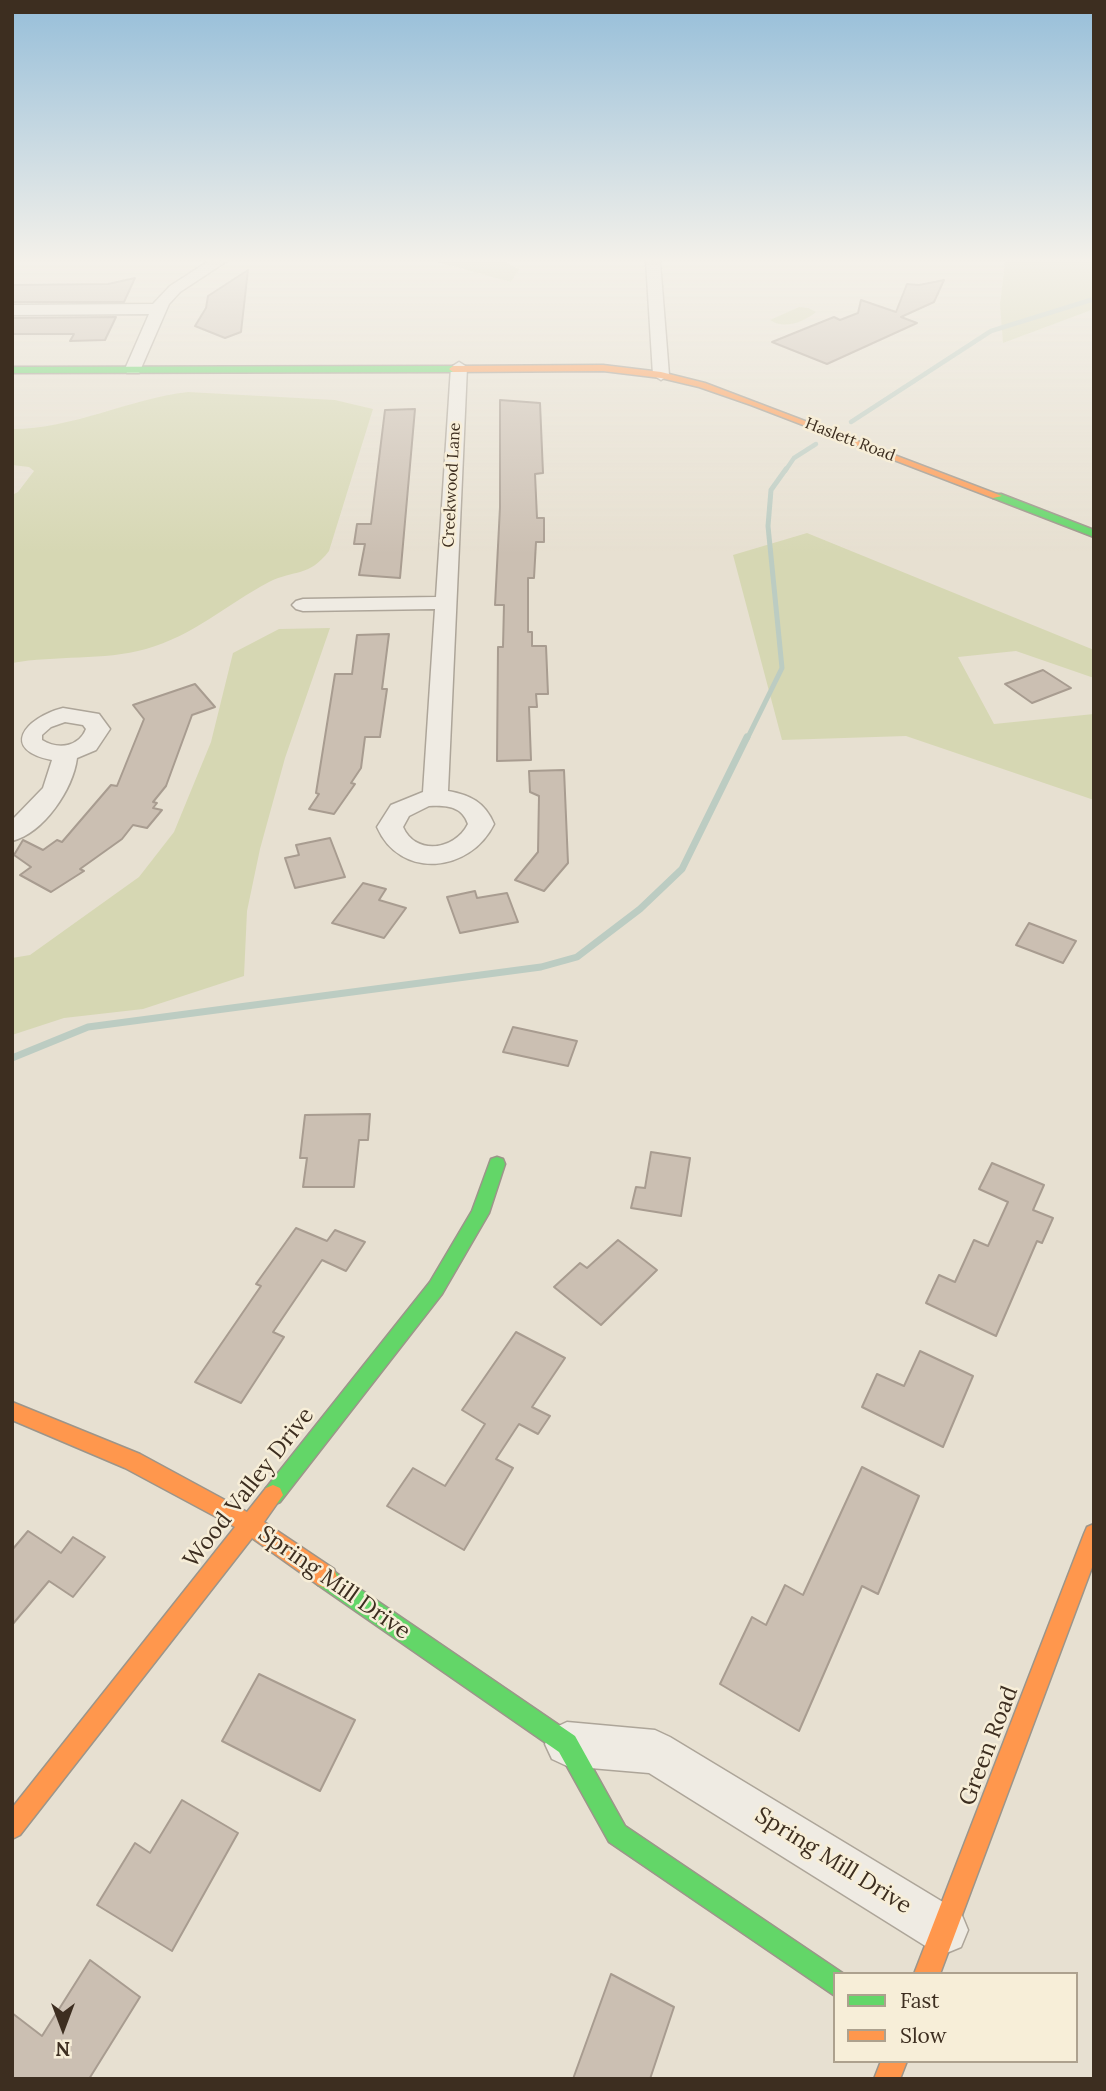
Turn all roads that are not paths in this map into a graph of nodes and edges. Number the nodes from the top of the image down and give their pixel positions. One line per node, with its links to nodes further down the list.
1 (138, 359): 4 (street)
2 (660, 359): 6 (street)
3 (458, 367): 4 (street, Haslett Road); 6 (street, Haslett Road); 8 (street, Creekwood Lane)
4 (133, 369): 5 (street, Haslett Road)
5 (12, 370)
6 (661, 375): 7 (street, Haslett Road)
7 (1094, 534)
8 (446, 603): 9 (street); 11 (street, Creekwood Lane)
9 (303, 604)
10 (65, 753): 12 (street)
11 (435, 798)
12 (12, 832)
13 (497, 1164): 15 (street, Wood Valley Drive)
14 (12, 1411): 15 (street, Spring Mill Drive)
15 (249, 1524): 17 (street, Spring Mill Drive); 18 (street, Wood Valley Drive)
16 (1094, 1534): 19 (street, Green Road)
17 (567, 1744): 19 (street, Spring Mill Drive); 21 (street, Spring Mill Drive)
18 (12, 1827)
19 (944, 1930): 20 (street, Green Road)
20 (928, 1972)
21 (833, 1982)

